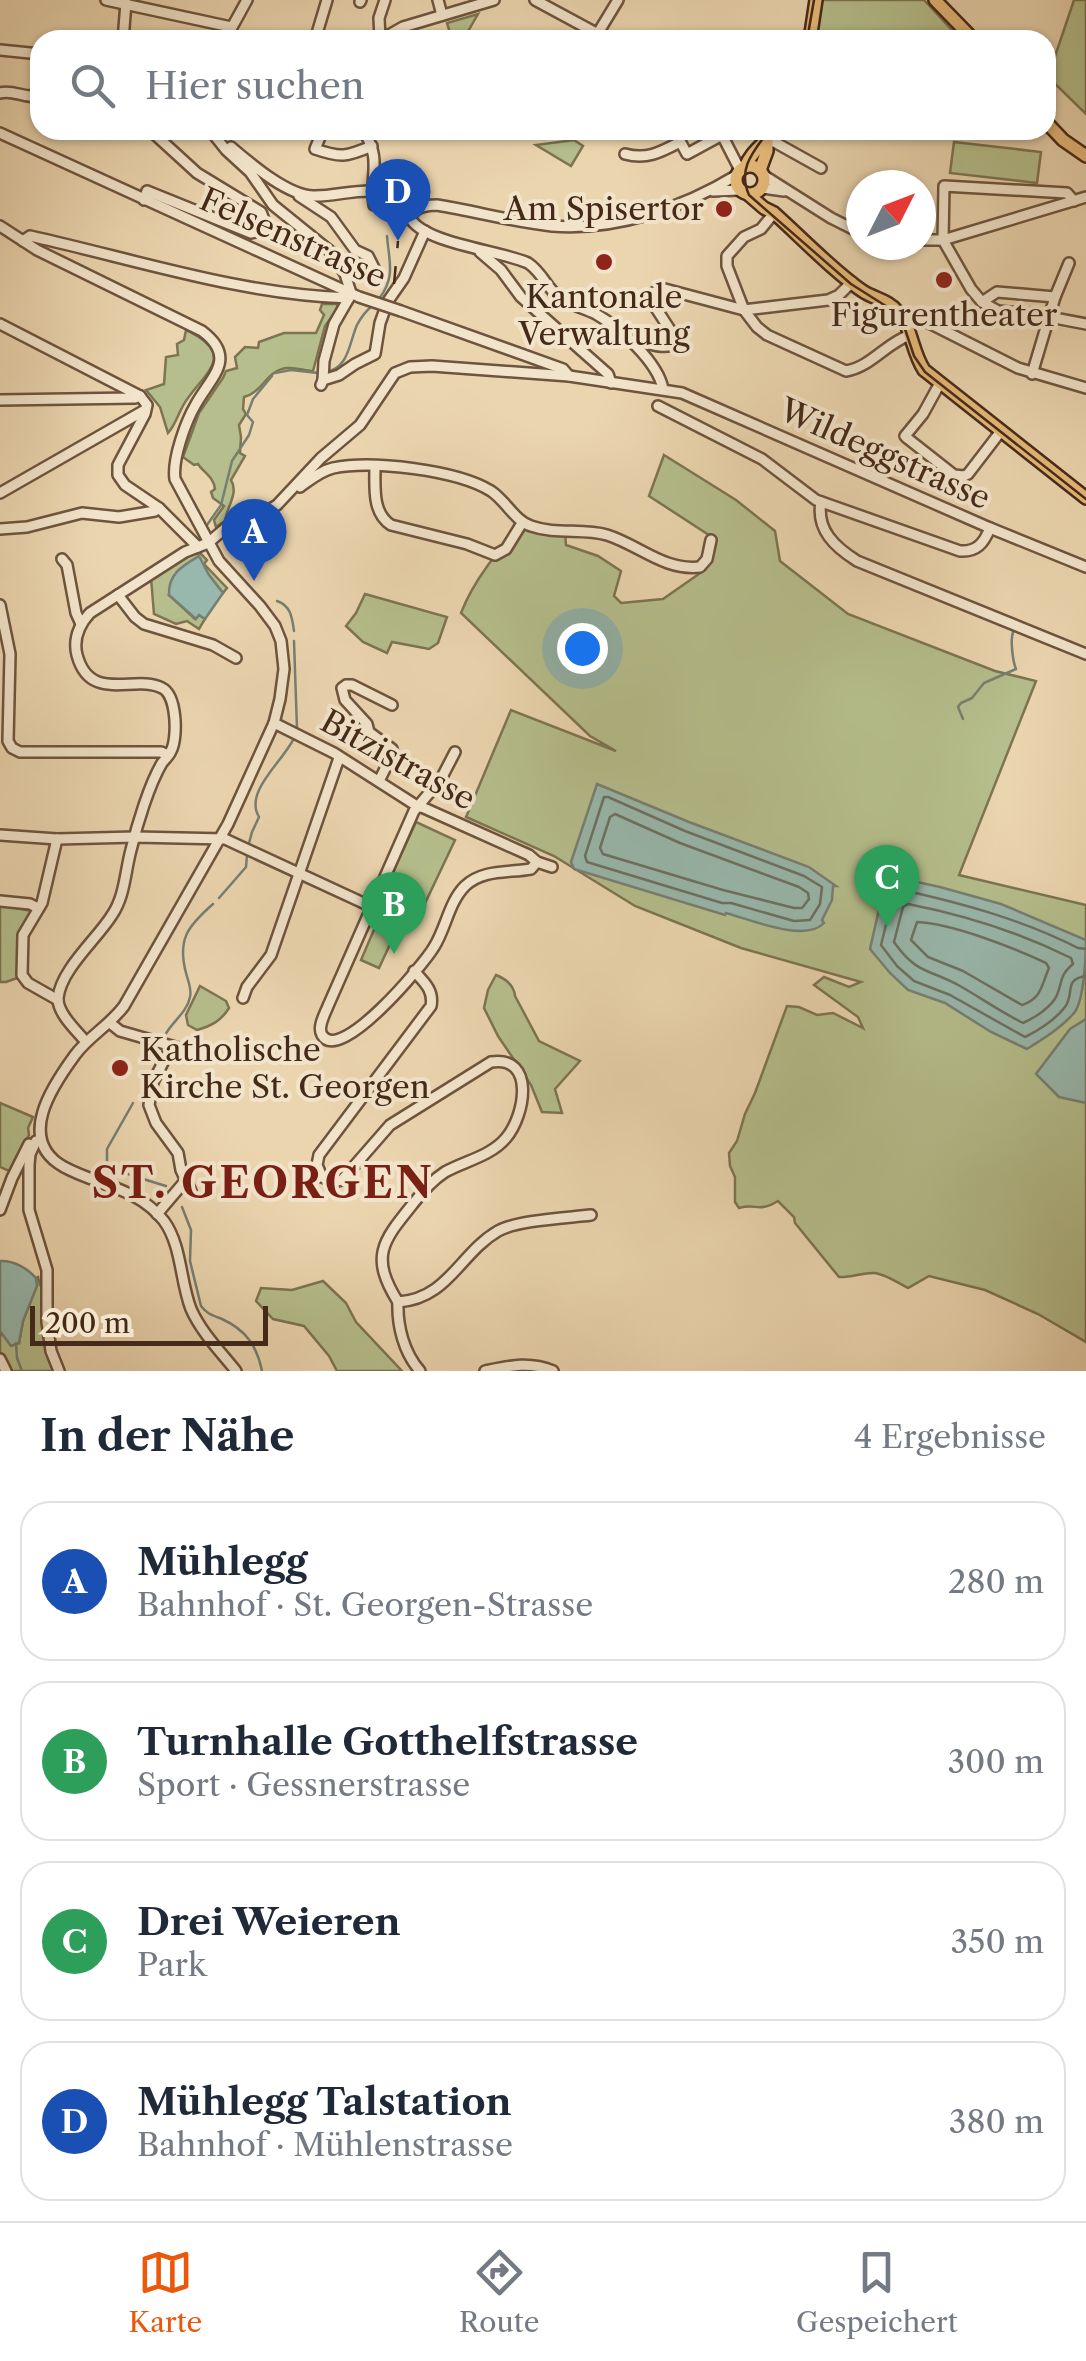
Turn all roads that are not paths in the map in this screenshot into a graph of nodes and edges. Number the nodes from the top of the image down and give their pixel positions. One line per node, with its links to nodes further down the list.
1 (106, 0): 11 (street)
2 (246, 0): 14 (street)
3 (327, 0): 17 (street)
4 (384, 0): 18 (street)
5 (438, 0): 13 (street)
6 (494, 0): 13 (street)
7 (535, 0): 12 (street)
8 (618, 0): 21 (street)
9 (816, 0): 22 (main road)
10 (935, 0): 23 (main road)
11 (126, 3): 14 (street); 15 (street)
12 (552, 4): 20 (street)
13 (442, 14): 19 (street)
14 (231, 26): 16 (street)
15 (123, 30)
16 (229, 30)
17 (319, 30)
18 (380, 30)
19 (397, 30)
20 (593, 30)
21 (600, 30)
22 (812, 30)
23 (964, 30)
24 (0, 50): 25 (street)
25 (30, 53)
26 (0, 93): 27 (street)
27 (30, 97)
28 (0, 133): 50 (street, Felsenstrasse)
29 (1056, 133): 42 (main road)
30 (161, 140): 50 (street)
31 (219, 140): 48 (street); 64 (street)
32 (318, 140): 40 (street)
33 (368, 140): 40 (street)
34 (713, 140): 39 (street)
35 (725, 140): 44 (street)
36 (767, 140): 44 (main road)
37 (769, 140): 45 (main road)
38 (775, 140): 43 (street)
39 (680, 142): 41 (street)
40 (372, 146): 46 (street)
41 (625, 154)
42 (1086, 156)
43 (821, 168)
44 (741, 171): 45 (main road); 45 (main road); 47 (street)
45 (755, 185): 47 (street); 52 (main road); 54 (street)
46 (373, 191): 48 (street); 53 (street)
47 (710, 191): 53 (street)
48 (298, 194): 62 (street)
49 (1086, 198): 51 (street)
50 (144, 200): 64 (street, Felsenstrasse)
51 (1074, 200): 58 (street); 58 (street)
52 (774, 213): 63 (main road); 67 (street)
53 (410, 218): 56 (street)
54 (846, 226)
55 (2, 231): 59 (street)
56 (425, 231): 60 (street); 64 (street)
57 (936, 240): 58 (street)
58 (943, 240): 66 (street)
59 (22, 241): 64 (street); 95 (street)
60 (479, 249): 73 (street); 77 (street)
61 (1069, 263): 65 (street)
62 (379, 278)
63 (852, 282): 67 (street); 69 (main road)
64 (353, 296): 75 (street, Felsenstrasse, bridge)
65 (1054, 297): 66 (street); 68 (street)
66 (982, 302): 68 (street)
67 (744, 310): 72 (street); 73 (street)
68 (1050, 317): 71 (street); 74 (street)
69 (905, 322): 72 (main road); 74 (street)
70 (0, 324): 80 (street)
71 (1086, 324)
72 (910, 336): 76 (main road)
73 (632, 343): 79 (street)
74 (1032, 374): 78 (street)
75 (568, 376): 77 (street, Wildeggstrasse); 86 (street)
76 (940, 382): 84 (main road); 84 (street)
77 (611, 383): 79 (street, Wildeggstrasse)
78 (1086, 388)
79 (663, 389): 92 (street, Wildeggstrasse)
80 (140, 396): 81 (street); 83 (street)
81 (0, 400)
82 (658, 406): 89 (street)
83 (147, 408): 87 (street); 90 (street)
84 (1002, 431): 88 (main road)
85 (375, 466): 86 (street); 91 (street); 91 (street)
86 (294, 489): 95 (street)
87 (0, 493)
88 (1086, 498)
89 (821, 502): 92 (street); 101 (street)
90 (159, 508): 93 (street); 95 (street)
91 (522, 523): 94 (street)
92 (990, 528): 97 (street, Wildeggstrasse)
93 (0, 529)
94 (712, 540)
95 (203, 544): 98 (street); 104 (street)
96 (62, 559): 100 (street)
97 (1086, 567)
98 (118, 595): 100 (street); 102 (street)
99 (0, 605): 106 (street)
100 (81, 624): 106 (street)
101 (1086, 654)
102 (236, 658)
103 (392, 704): 108 (street)
104 (274, 722): 107 (street, Bitzistrasse); 113 (street)
105 (455, 752): 109 (street)
106 (168, 755): 111 (street)
107 (339, 758): 108 (street, Bitzistrasse); 116 (street)
108 (380, 781): 109 (street, Bitzistrasse)
109 (416, 806): 114 (street, Bitzistrasse); 118 (street)
110 (0, 835): 112 (street)
111 (135, 837): 112 (street); 113 (street); 122 (street)
112 (56, 839): 119 (street)
113 (220, 839): 116 (street); 123 (street)
114 (537, 862): 115 (street, Bitzistrasse); 120 (street)
115 (552, 867)
116 (299, 873): 118 (street); 121 (street)
117 (0, 901): 119 (street)
118 (372, 907): 120 (street)
119 (38, 908): 122 (street)
120 (414, 971): 133 (street)
121 (243, 998)
122 (58, 1000): 124 (street)
123 (110, 1024): 124 (street); 125 (street)
124 (86, 1042): 127 (street)
125 (171, 1047): 126 (street); 128 (street)
126 (196, 1053)
127 (39, 1140): 130 (street); 131 (street); 136 (street)
128 (179, 1188): 129 (street); 131 (street)
129 (191, 1191)
130 (0, 1210)
131 (157, 1214): 137 (street)
132 (591, 1214): 133 (street)
133 (398, 1302): 138 (street)
134 (0, 1359): 135 (street)
135 (6, 1371)
136 (59, 1371)
137 (236, 1371)
138 (420, 1371)
139 (485, 1371): 140 (street)
140 (552, 1371)

